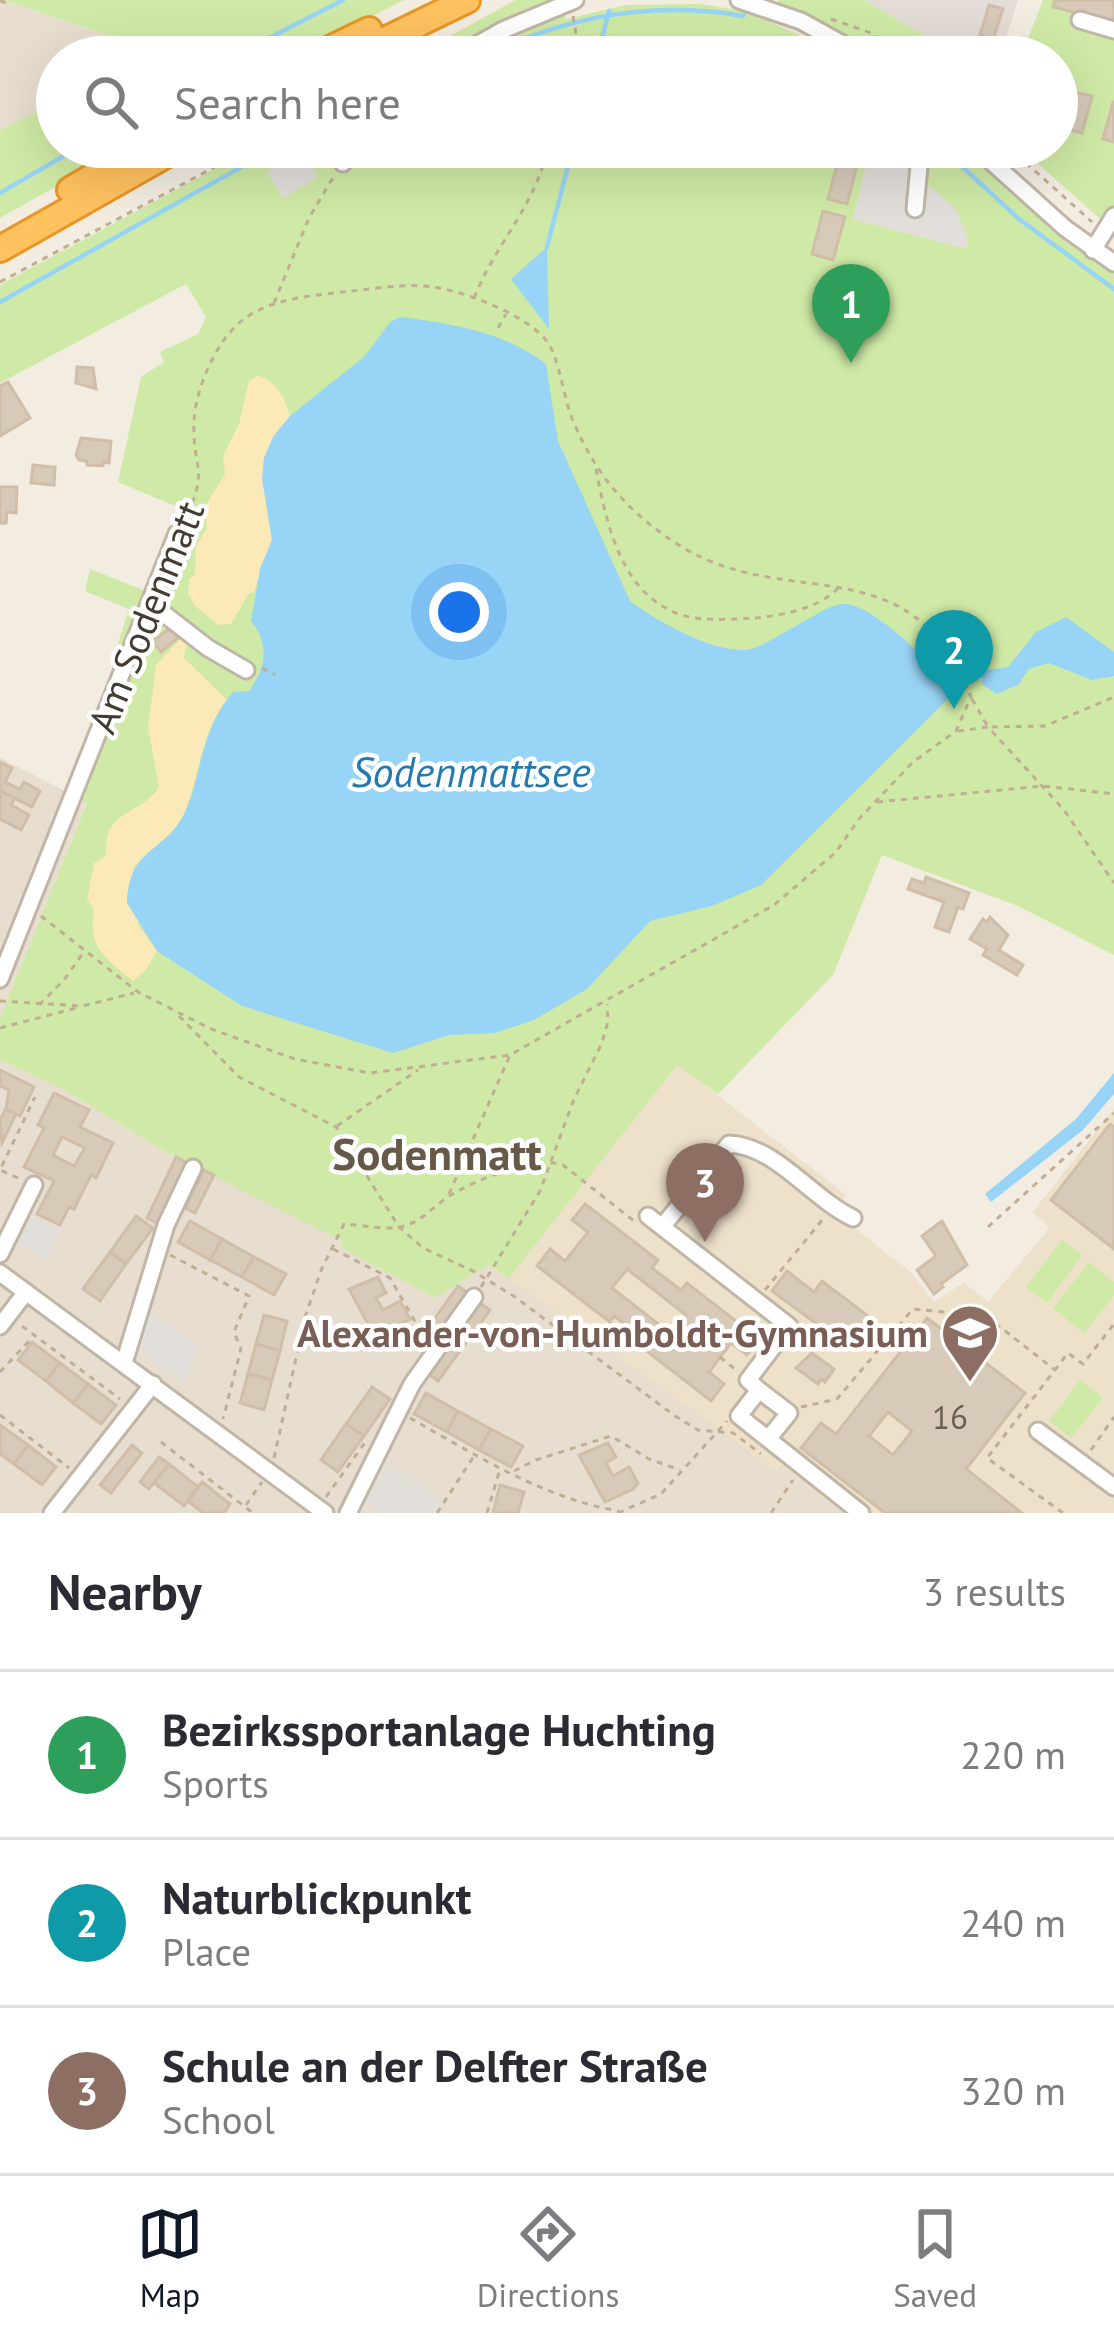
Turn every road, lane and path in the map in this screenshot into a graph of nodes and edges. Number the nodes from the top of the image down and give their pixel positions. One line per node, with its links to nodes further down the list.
1 (430, 0): 11 (highway)
2 (467, 0): 12 (highway)
3 (575, 0): 13 (street)
4 (0, 1): 6 (path)
5 (744, 2): 15 (street)
6 (8, 3)
7 (816, 14): 16 (path)
8 (1080, 20): 10 (street)
9 (575, 22): 14 (path)
10 (1114, 30)
11 (356, 36)
12 (393, 36)
13 (492, 36)
14 (573, 36)
15 (828, 36)
16 (875, 36)
17 (107, 168): 27 (highway)
18 (142, 168): 29 (highway)
19 (213, 168): 32 (path)
20 (340, 168): 34 (path, Am Sodenmatt)
21 (541, 168): 33 (path)
22 (919, 168): 25 (street)
23 (999, 168): 30 (street)
24 (1031, 168): 28 (path)
25 (916, 209)
26 (1114, 216): 28 (street)
27 (0, 230)
28 (1103, 232): 30 (street)
29 (0, 249)
30 (1093, 250): 31 (street)
31 (1114, 263)
32 (0, 282)
33 (474, 298): 34 (path); 35 (path)
34 (273, 304): 38 (path, Am Sodenmatt)
35 (506, 313): 36 (path); 37 (path)
36 (499, 328)
37 (595, 466): 39 (path); 39 (path)
38 (177, 534): 40 (street, Am Sodenmatt)
39 (841, 586): 44 (path)
40 (150, 603): 41 (street); 51 (street, Am Sodenmatt)
41 (254, 669): 42 (path)
42 (275, 675)
43 (1114, 697): 45 (path)
44 (971, 698): 45 (path); 46 (path)
45 (988, 727): 46 (path); 47 (path)
46 (956, 731): 49 (path)
47 (1043, 786): 48 (path); 49 (path); 50 (path)
48 (1114, 794)
49 (875, 803): 56 (path)
50 (1114, 883)
51 (30, 908): 52 (path); 53 (street, Am Sodenmatt)
52 (85, 952): 54 (path); 57 (path)
53 (0, 980)
54 (138, 992): 58 (path); 59 (path)
55 (0, 1001): 57 (path)
56 (606, 1003): 61 (path); 66 (path)
57 (38, 1005): 58 (path)
58 (83, 1006): 60 (path)
59 (176, 1012): 62 (path); 65 (path)
60 (0, 1028)
61 (510, 1055): 62 (path); 69 (path)
62 (422, 1067): 65 (path)
63 (35, 1097): 68 (path)
64 (1114, 1113): 75 (path)
65 (336, 1127): 73 (path)
66 (552, 1161): 69 (path); 71 (path); 80 (path)
67 (193, 1168): 76 (street)
68 (34, 1185): 78 (street)
69 (448, 1196): 73 (path)
70 (832, 1208): 72 (street); 74 (street); 83 (path)
71 (648, 1216): 74 (street)
72 (853, 1218)
73 (399, 1227): 77 (path); 80 (path)
74 (662, 1227): 83 (street)
75 (988, 1227)
76 (158, 1249): 89 (street); 101 (path)
77 (332, 1249): 87 (path); 110 (path)
78 (0, 1254)
79 (0, 1273): 81 (street)
80 (486, 1279): 102 (path)
81 (26, 1292): 84 (street); 89 (street)
82 (474, 1297): 87 (street)
83 (757, 1301): 93 (street)
84 (4, 1321): 86 (path)
85 (1114, 1324): 90 (path)
86 (34, 1336): 91 (path); 95 (path)
87 (439, 1346): 96 (street)
88 (720, 1358): 93 (path)
89 (124, 1363): 92 (street)
90 (1055, 1370): 94 (path); 125 (path)
91 (0, 1372)
92 (153, 1384): 95 (street); 101 (street)
93 (753, 1385): 94 (street); 98 (street)
94 (784, 1409): 105 (street)
95 (136, 1411): 113 (street)
96 (398, 1411): 106 (path); 120 (street)
97 (0, 1414): 113 (path)
98 (739, 1416): 102 (path); 105 (street)
99 (1114, 1417): 107 (path)
100 (1037, 1431): 107 (street)
101 (217, 1432): 110 (street)
102 (716, 1432): 105 (path); 111 (path)
103 (366, 1441): 116 (path)
104 (161, 1442): 115 (path)
105 (766, 1447): 108 (street)
106 (475, 1454): 109 (path); 121 (path)
107 (1081, 1463): 114 (street)
108 (803, 1467): 123 (path); 124 (street)
109 (500, 1468): 112 (path); 122 (path)
110 (270, 1471): 115 (path); 116 (street)
111 (680, 1471): 112 (path); 117 (path)
112 (512, 1472): 117 (path)
113 (80, 1477): 118 (street)
114 (1114, 1486)
115 (246, 1505): 119 (path)
116 (322, 1510)
117 (620, 1512)
118 (52, 1513)
119 (253, 1513)
120 (348, 1513)
121 (437, 1513)
122 (487, 1513)
123 (771, 1513)
124 (861, 1513)
125 (1063, 1513)

